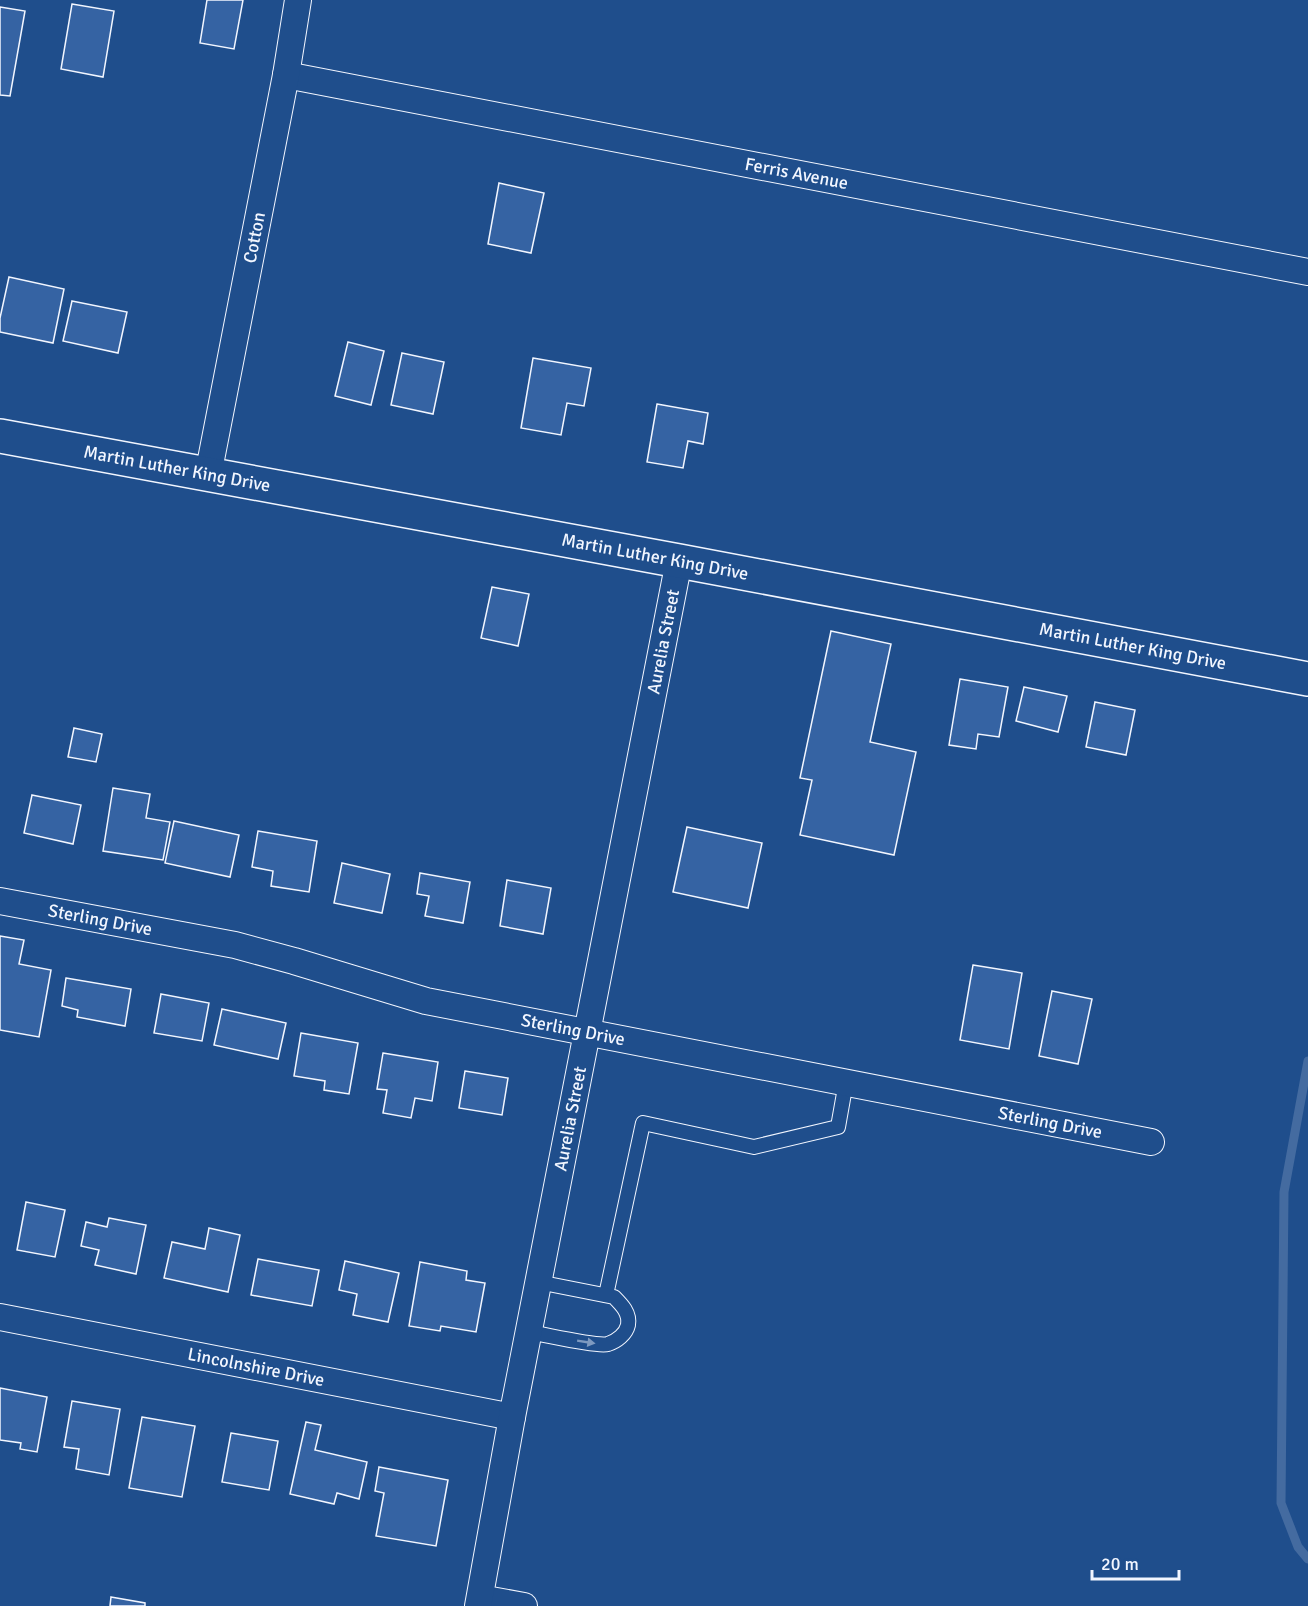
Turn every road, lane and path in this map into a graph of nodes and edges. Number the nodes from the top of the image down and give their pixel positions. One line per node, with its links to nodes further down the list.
1 (298, 0): 2 (street, Cotton)
2 (286, 75): 3 (street, Ferris Avenue); 5 (street, Cotton)
3 (1308, 272)
4 (0, 436): 5 (main road, Martin Luther King Drive)
5 (208, 475): 6 (main road, Martin Luther King Drive)
6 (679, 561): 7 (main road, Martin Luther King Drive); 9 (street, Aurelia Street)
7 (1308, 680)
8 (0, 901): 9 (street, Sterling Drive)
9 (586, 1031): 10 (street, Sterling Drive); 12 (street, Aurelia Street)
10 (846, 1082): 11 (street, Sterling Drive); 13 (lane)
11 (1151, 1142)
12 (538, 1282): 13 (lane); 15 (street, Aurelia Street)
13 (606, 1296): 15 (lane, one-way to 13)
14 (0, 1317): 16 (street, Lincolnshire Drive)
15 (528, 1332): 16 (street, Aurelia Street)
16 (512, 1417): 17 (street, Aurelia Street)
17 (479, 1602): 18 (street)
18 (524, 1606)

